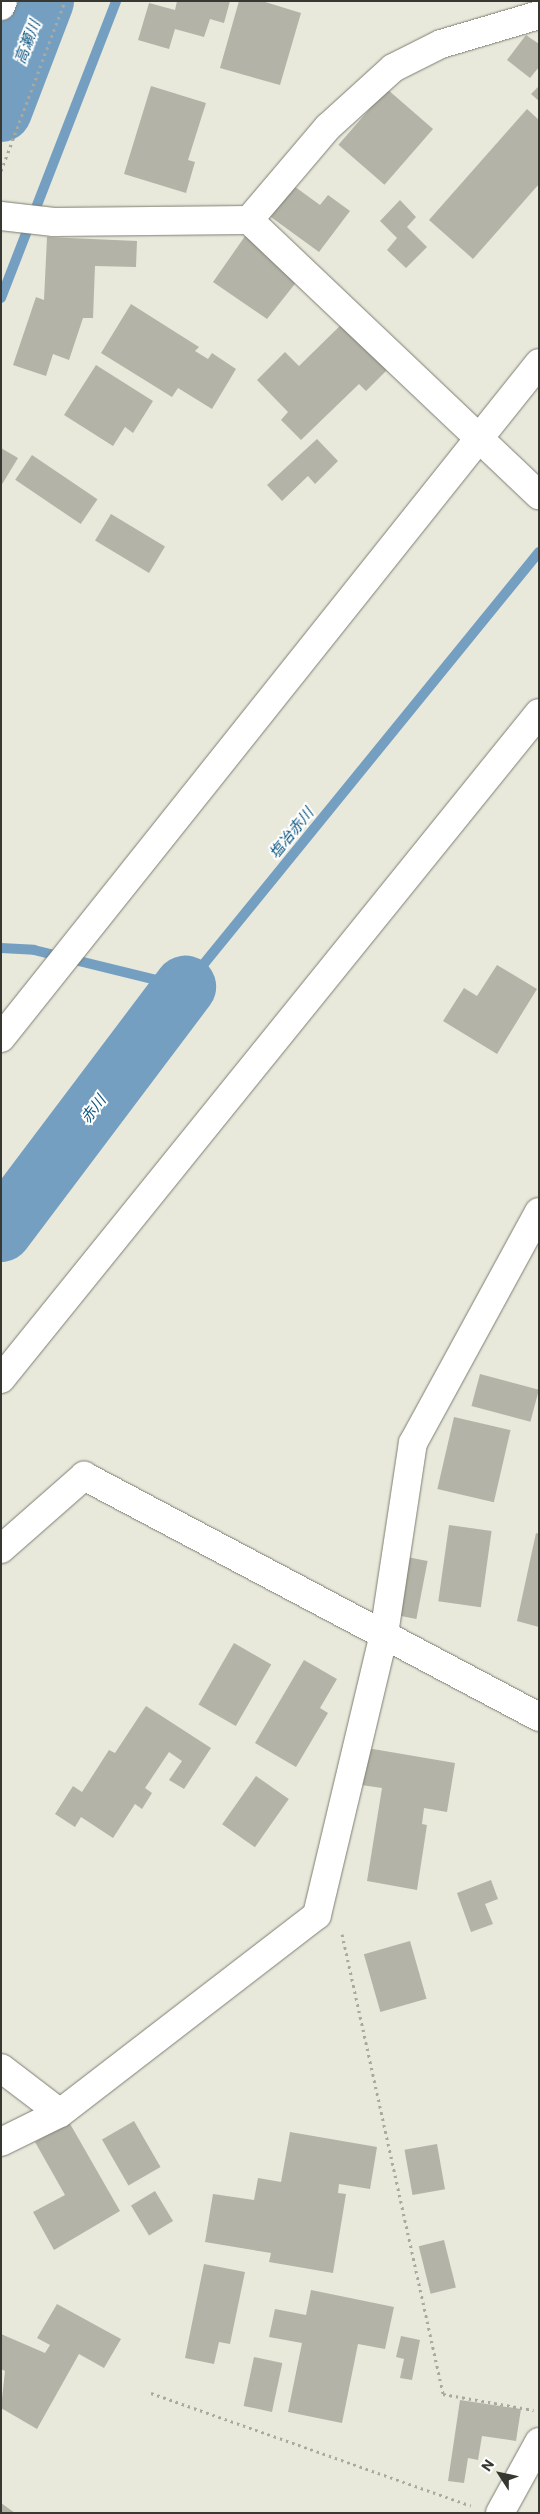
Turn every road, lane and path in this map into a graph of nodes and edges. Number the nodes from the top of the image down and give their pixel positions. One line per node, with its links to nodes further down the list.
1 (3, 1): 3 (street)
2 (65, 1): 5 (path)
3 (1, 6)
4 (539, 15): 7 (street)
5 (1, 171)
6 (1, 216): 7 (street)
7 (249, 220): 9 (street)
8 (539, 363): 9 (street)
9 (478, 438): 10 (street); 12 (street)
10 (539, 495)
11 (539, 713): 14 (street)
12 (1, 1038)
13 (539, 1212): 16 (street)
14 (1, 1379)
15 (1, 1549): 16 (street)
16 (384, 1634): 17 (street); 18 (street)
17 (539, 1717)
18 (318, 1915): 20 (street); 23 (path)
19 (1, 2068): 20 (street)
20 (60, 2113): 21 (street)
21 (1, 2142)
22 (151, 2393): 25 (path)
23 (539, 2410)
24 (539, 2442): 25 (street)
25 (490, 2511)

